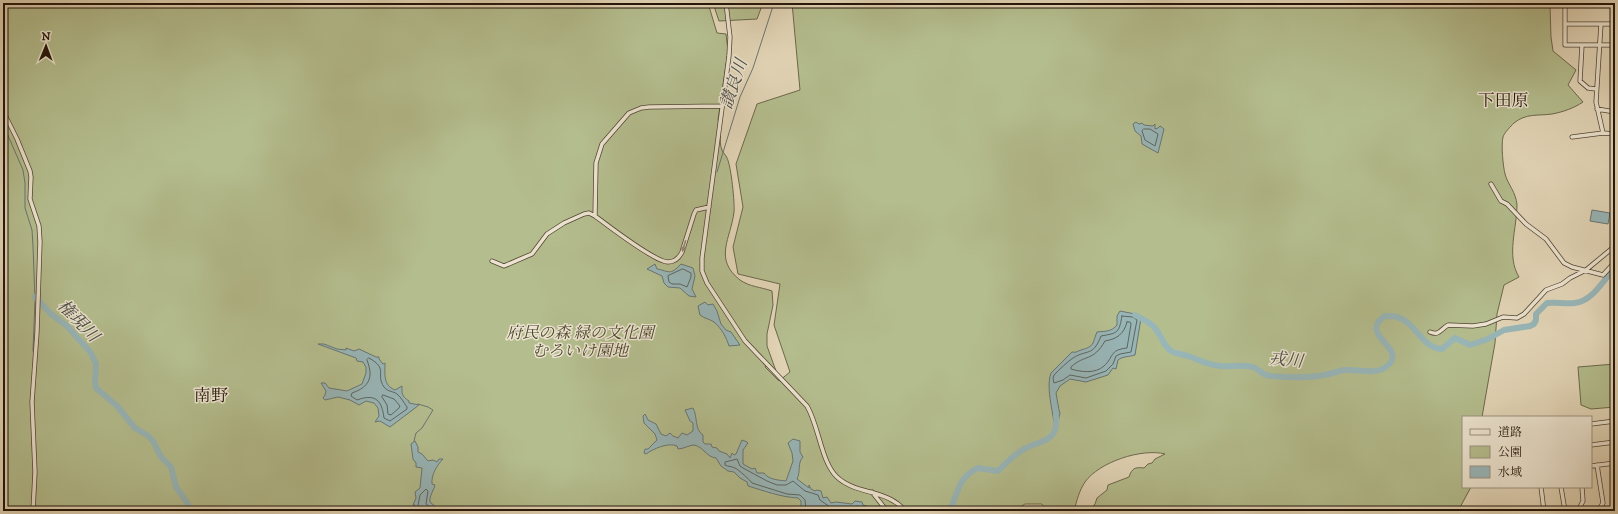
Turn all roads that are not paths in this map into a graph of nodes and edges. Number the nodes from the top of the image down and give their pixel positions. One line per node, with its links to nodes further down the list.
1 (726, 3): 12 (street)
2 (1565, 4): 3 (street); 4 (street)
3 (1614, 4)
4 (1565, 24): 5 (street); 8 (street)
5 (1602, 24): 6 (street); 7 (street)
6 (1615, 24)
7 (1600, 44): 8 (street); 9 (street); 10 (street)
8 (1582, 45): 10 (street)
9 (1615, 45)
10 (1596, 89): 13 (street)
11 (1615, 95): 15 (street)
12 (722, 106): 20 (street); 21 (street)
13 (1597, 109): 15 (street); 16 (street)
14 (3, 111): 39 (street)
15 (1614, 111)
16 (1603, 133): 17 (street); 18 (street)
17 (1615, 134)
18 (1572, 137)
19 (1491, 184): 25 (street)
20 (709, 207): 21 (street, one-way to 21); 37 (street)
21 (595, 216): 23 (street)
22 (1615, 246): 25 (street)
23 (492, 260)
24 (1615, 262): 25 (street)
25 (1586, 270): 26 (street)
26 (1430, 332)
27 (1615, 421): 28 (street)
28 (1592, 424)
29 (1615, 442): 30 (street)
30 (1592, 445)
31 (1615, 463): 32 (street)
32 (1597, 465): 33 (street); 45 (street)
33 (1592, 466)
34 (1541, 488): 42 (street)
35 (1562, 488): 43 (street)
36 (1582, 488): 38 (street)
37 (872, 492): 40 (street); 41 (street)
38 (1578, 509): 44 (street)
39 (33, 511)
40 (887, 511)
41 (905, 511)
42 (1544, 511)
43 (1565, 511)
44 (1586, 511)
45 (1598, 511)

